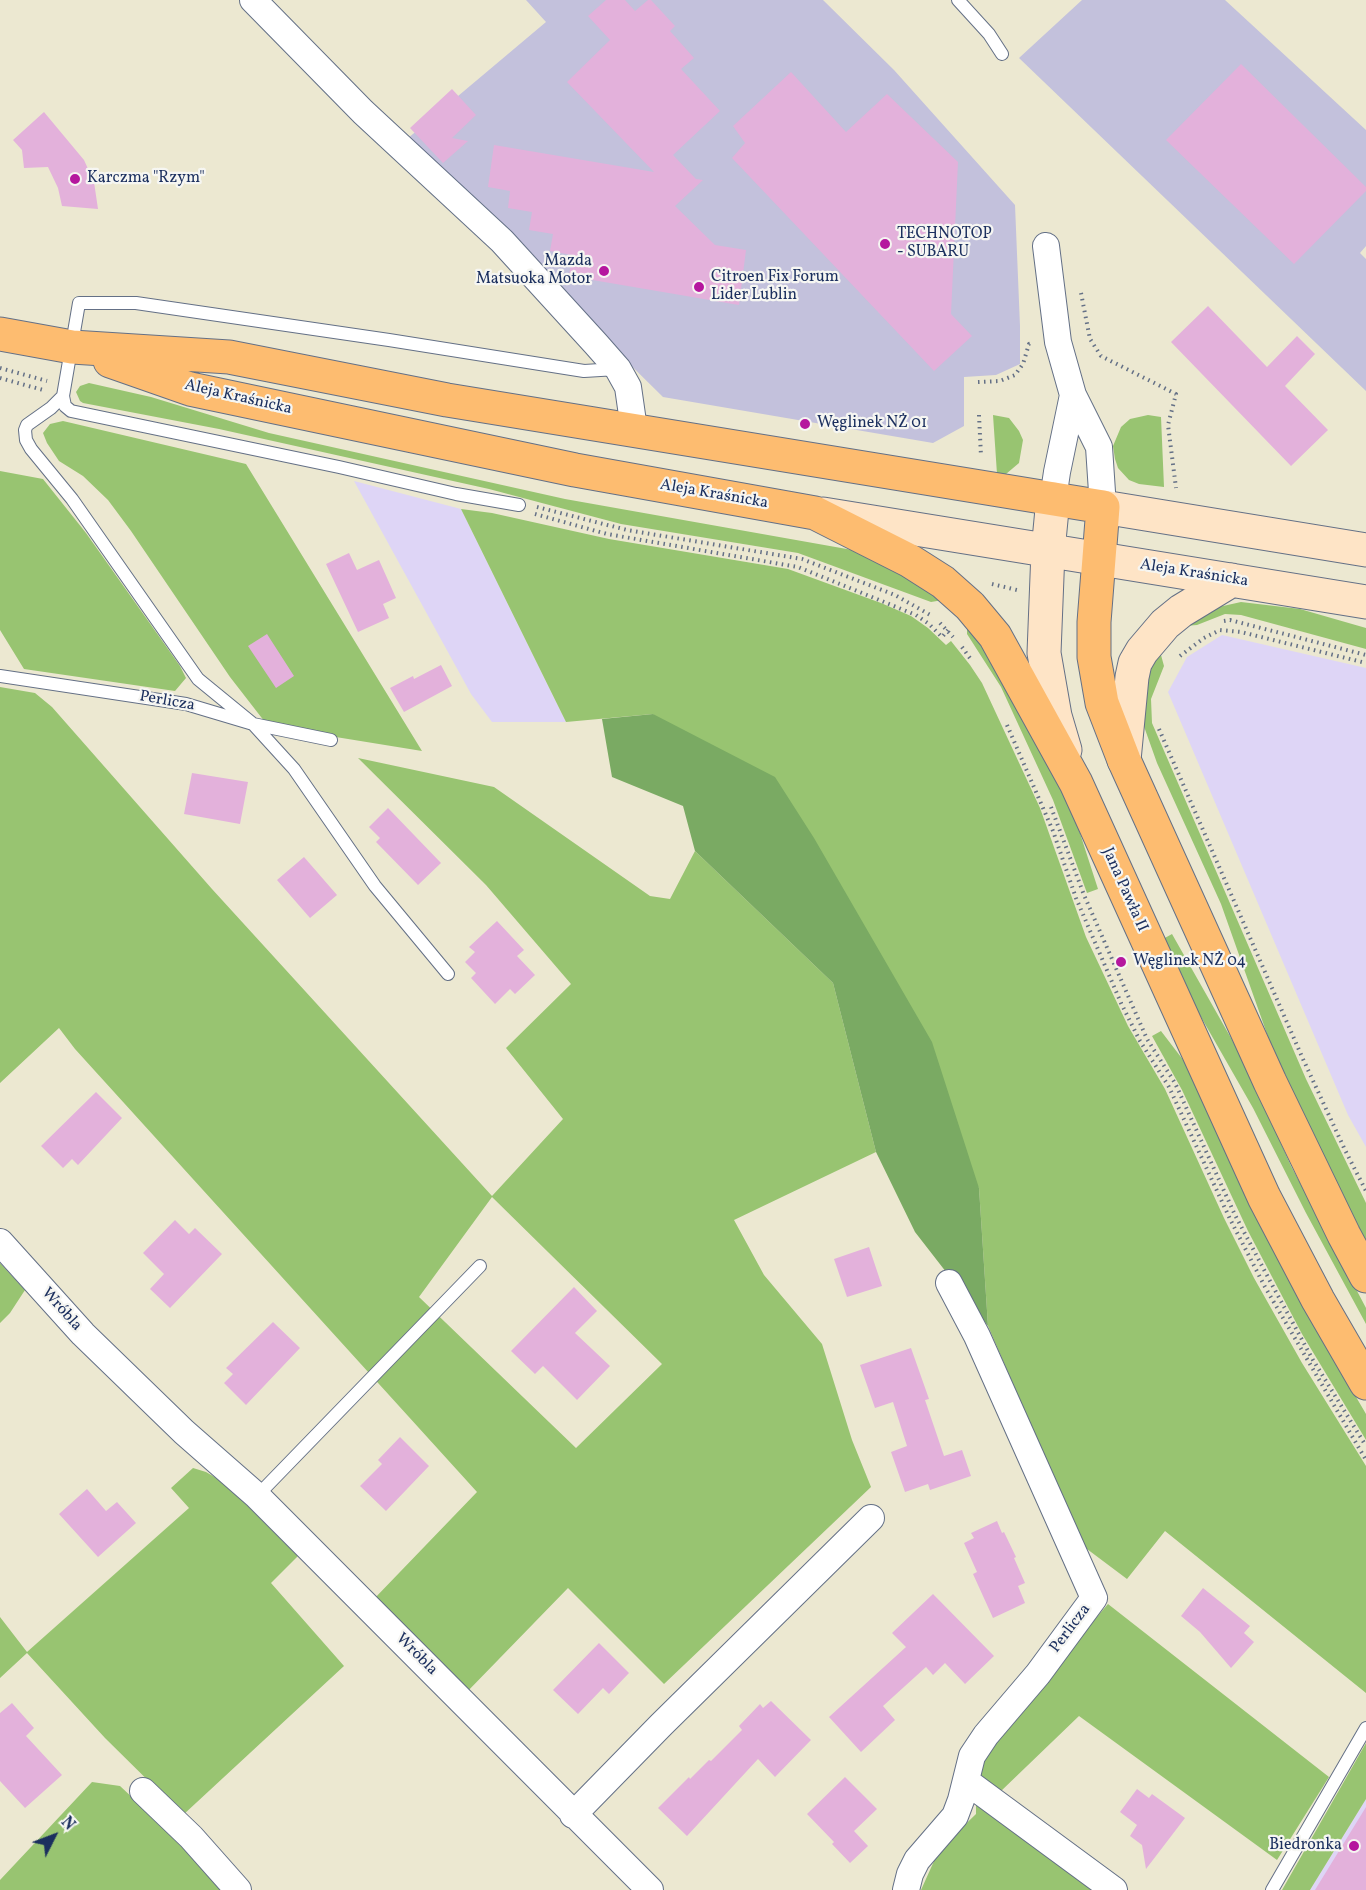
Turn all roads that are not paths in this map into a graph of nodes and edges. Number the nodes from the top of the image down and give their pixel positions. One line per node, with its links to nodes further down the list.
1 (253, 0): 7 (street)
2 (958, 0): 3 (lane)
3 (1002, 54)
4 (1046, 246): 9 (street)
5 (0, 334): 6 (main road, Aleja Kraśnicka)
6 (72, 347): 7 (lane); 8 (lane); 10 (main road, Aleja Kraśnicka); 14 (main road, Aleja Kraśnicka)
7 (618, 369): 10 (street)
8 (64, 391): 12 (lane); 21 (lane)
9 (1073, 394): 11 (street); 13 (street)
10 (634, 429): 11 (main road, Aleja Kraśnicka)
11 (1053, 499): 13 (main road, Aleja Kraśnicka); 15 (main road, Jana Pawła II)
12 (519, 505)
13 (1103, 507): 16 (main road, Aleja Kraśnicka); 17 (main road)
14 (815, 513): 15 (main road, Aleja Kraśnicka); 24 (main road)
15 (1048, 550): 17 (main road, Aleja Kraśnicka); 24 (main road, Jana Pawła II)
16 (1366, 550)
17 (1099, 559): 18 (main road, Aleja Kraśnicka); 23 (main road)
18 (1232, 580): 19 (main road, Aleja Kraśnicka); 23 (main road)
19 (1366, 602)
20 (0, 676): 21 (lane, Perlicza)
21 (253, 724): 22 (lane, Perlicza); 25 (lane)
22 (331, 740)
23 (1124, 760): 28 (main road)
24 (1076, 783): 30 (main road, Jana Pawła II)
25 (448, 974)
26 (0, 1242): 31 (street, Wróbla)
27 (480, 1266): 31 (lane)
28 (1366, 1276)
29 (949, 1283): 34 (street, Perlicza)
30 (1366, 1383)
31 (257, 1496): 36 (street, Wróbla)
32 (871, 1518): 36 (street)
33 (1366, 1728): 41 (lane)
34 (966, 1781): 39 (street, Perlicza); 40 (street)
35 (143, 1791): 37 (street)
36 (573, 1815): 38 (street, Wróbla)
37 (238, 1890)
38 (650, 1890)
39 (906, 1890)
40 (1114, 1890)
41 (1272, 1890)

